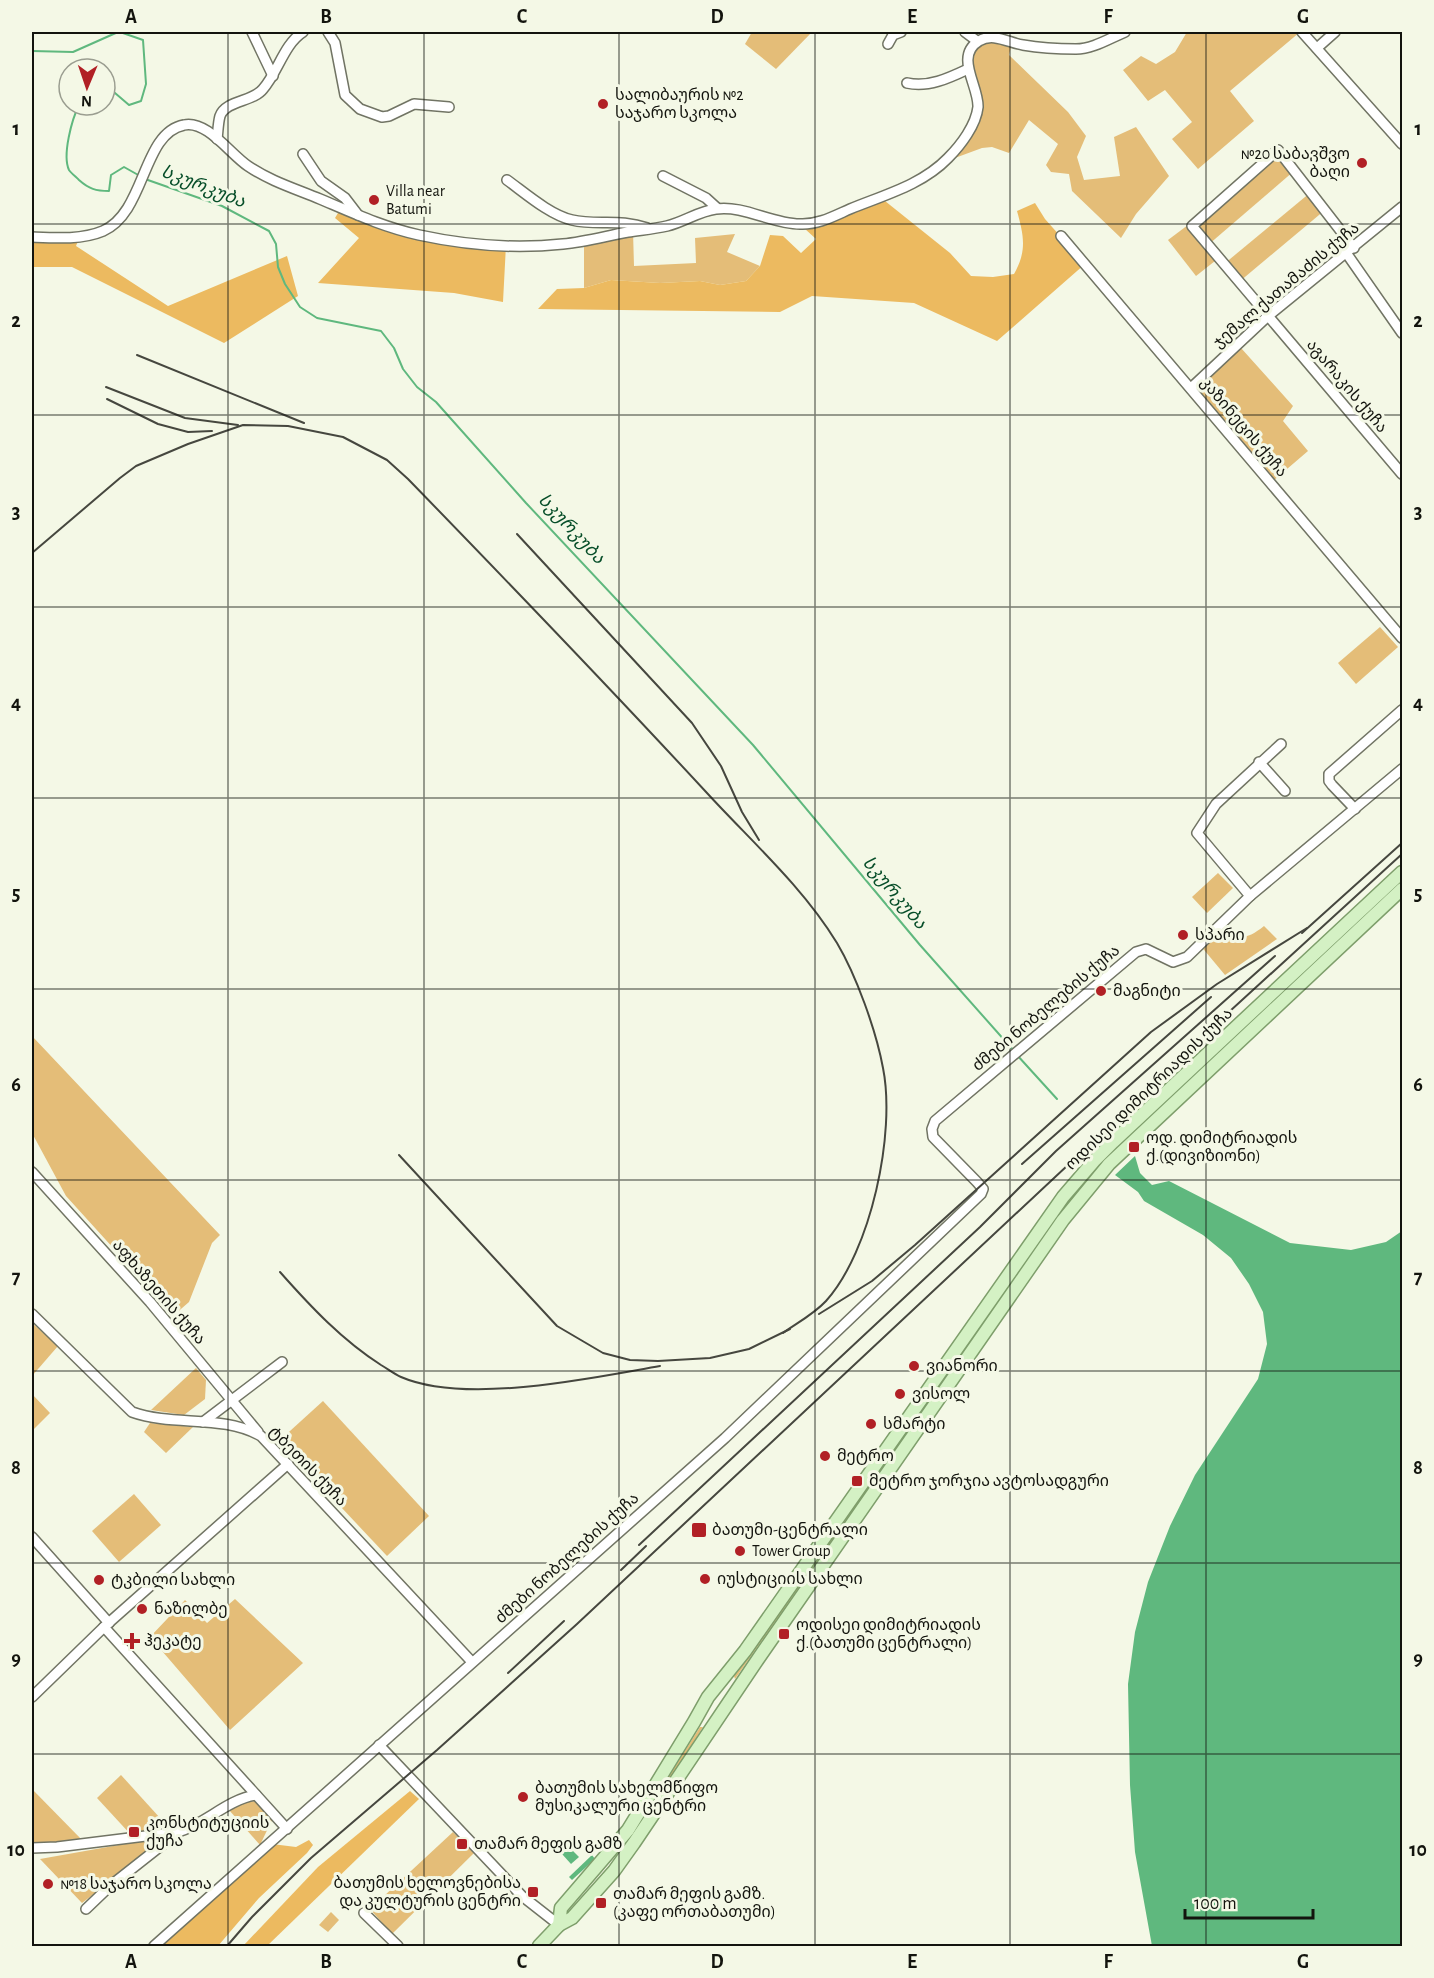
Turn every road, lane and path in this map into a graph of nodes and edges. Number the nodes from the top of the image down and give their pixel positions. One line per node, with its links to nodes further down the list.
1 (252, 32): 13 (street)
2 (303, 32): 13 (street)
3 (328, 32): 15 (street)
4 (901, 32): 10 (street)
5 (965, 32): 9 (street)
6 (1125, 32): 9 (street)
7 (1302, 32): 11 (street)
8 (1335, 32): 11 (street)
9 (977, 42): 12 (street)
10 (888, 44)
11 (1317, 48): 17 (street)
12 (968, 69): 14 (street); 22 (street)
13 (273, 76): 16 (street)
14 (907, 83)
15 (449, 107)
16 (217, 139): 23 (street); 26 (street)
17 (1402, 144)
18 (303, 154): 23 (street)
19 (663, 176): 22 (street)
20 (507, 180): 24 (street)
21 (1402, 207): 27 (street, ჯემალ ქათამაძის ქუჩა)
22 (717, 208): 24 (street)
23 (360, 217): 24 (street)
24 (649, 229)
25 (1061, 236): 30 (street, კაზინეცის ქუჩა)
26 (32, 237)
27 (1351, 251): 28 (street, ჯემალ ქათამაძის ქუჩა); 28 (street, აგარაკის ქუჩა); 29 (street)
28 (1268, 316): 30 (street, ჯემალ ქათამაძის ქუჩა); 31 (street, აგარაკის ქუჩა)
29 (1402, 333)
30 (1191, 388): 32 (street, კაზინეცის ქუჩა)
31 (1402, 474)
32 (1402, 638)
33 (1402, 710): 38 (street)
34 (1281, 744): 35 (street)
35 (1259, 762): 37 (street); 41 (street)
36 (1402, 769): 38 (street, ძმები ნობელების ქუჩა)
37 (1285, 791)
38 (1355, 809): 41 (street, ძმები ნობელების ქუჩა)
39 (1402, 872): 52 (main road, ოდისეი დიმიტრიადის ქუჩა)
40 (1402, 889): 53 (main road, ოდისეი დიმიტრიადის ქუჩა)
41 (1250, 896): 51 (street, ძმები ნობელების ქუჩა)
42 (32, 1172): 45 (street, აფხაზეთის ქუჩა)
43 (32, 1314): 46 (street, ტბეთის ქუჩა)
44 (282, 1362): 45 (street)
45 (233, 1401): 46 (street); 47 (street, აფხაზეთის ქუჩა)
46 (203, 1422): 47 (street, ტბეთის ქუჩა)
47 (261, 1436): 48 (street, ტბეთის ქუჩა)
48 (288, 1464): 50 (street); 51 (street, ტბეთის ქუჩა)
49 (32, 1537): 50 (street)
50 (106, 1625): 54 (street); 58 (street)
51 (472, 1662): 57 (street, ძმები ნობელების ქუჩა)
52 (721, 1681): 53 (main road); 55 (main road, ოდისეი დიმიტრიადის ქუჩა)
53 (733, 1695): 56 (main road, ოდისეი დიმიტრიადის ქუჩა)
54 (32, 1697)
55 (703, 1706): 56 (main road); 64 (main road)
56 (718, 1720): 64 (main road)
57 (379, 1745): 59 (street, ძმები ნობელების ქუჩა); 64 (street)
58 (256, 1795): 59 (street); 60 (street)
59 (287, 1829): 65 (street, ძმები ნობელების ქუჩა)
60 (178, 1832): 61 (street); 62 (street)
61 (32, 1848)
62 (86, 1909)
63 (364, 1913): 66 (street)
64 (559, 1925): 67 (main road)
65 (154, 1947)
66 (398, 1947)
67 (539, 1947)

